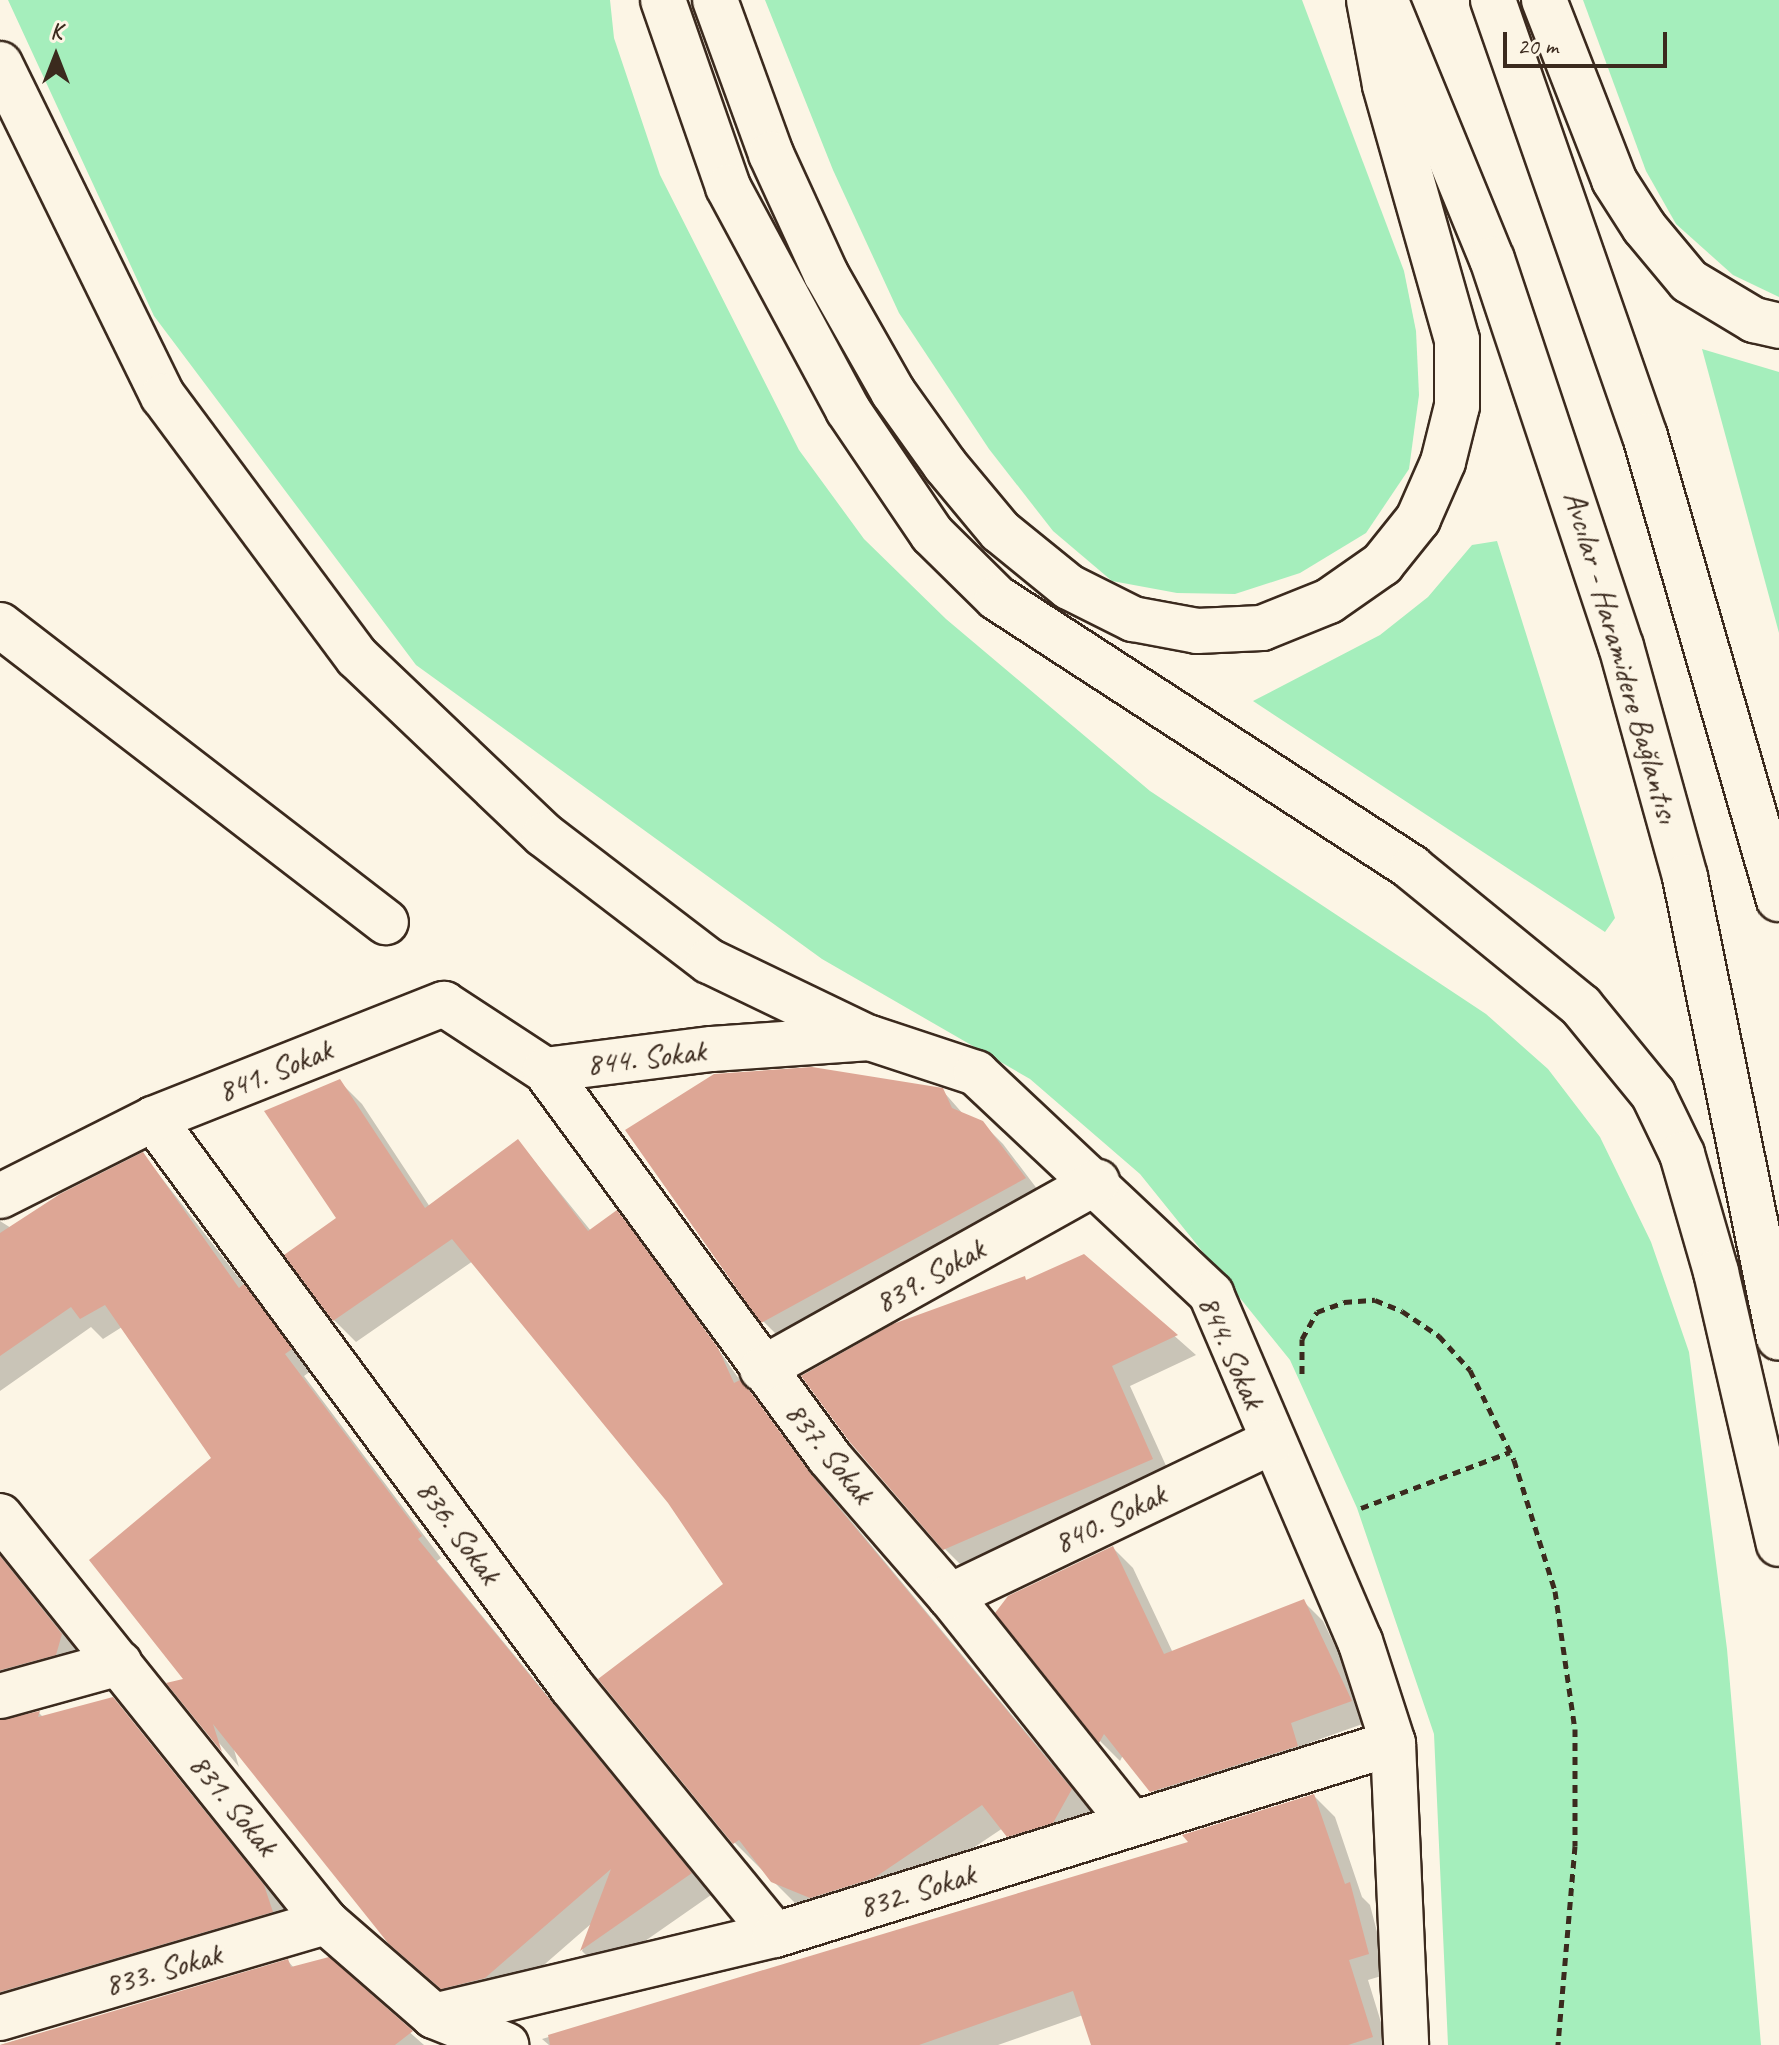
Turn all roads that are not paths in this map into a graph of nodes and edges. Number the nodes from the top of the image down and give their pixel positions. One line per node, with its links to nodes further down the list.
1 (663, 0): 21 (main road)
2 (715, 0): 3 (main road)
3 (1369, 0)
4 (1385, 0): 17 (main road, Avcılar - Haramidere Bağlantısı)
5 (1493, 0): 10 (main road)
6 (1544, 0): 8 (main road)
7 (0, 64): 12 (main road)
8 (1779, 326)
9 (0, 625): 11 (main road)
10 (1779, 899)
11 (386, 922)
12 (870, 1038): 13 (main road, 844. Sokak); 15 (main road, 844. Sokak)
13 (545, 1070): 14 (main road, 841. Sokak); 18 (main road, 837. Sokak)
14 (153, 1119): 16 (main road, 841. Sokak); 28 (main road, 836. Sokak)
15 (1097, 1182): 18 (main road, 839. Sokak); 19 (main road, 844. Sokak)
16 (0, 1196)
17 (1779, 1337)
18 (762, 1369): 22 (main road, 837. Sokak)
19 (1271, 1442): 22 (main road, 840. Sokak); 25 (main road, 844. Sokak)
20 (0, 1516): 23 (main road, 831. Sokak)
21 (1779, 1544)
22 (950, 1596): 26 (main road, 837. Sokak)
23 (120, 1663): 24 (main road); 27 (main road, 831. Sokak)
24 (0, 1696)
25 (1393, 1743): 26 (main road, 832. Sokak); 32 (main road, 844. Sokak)
26 (1131, 1823): 28 (main road, 832. Sokak)
27 (326, 1922): 29 (main road, 831. Sokak); 30 (main road, 833. Sokak)
28 (775, 1935): 29 (main road, 832. Sokak)
29 (434, 2016): 31 (main road, 831. Sokak)
30 (0, 2018)
31 (506, 2045)
32 (1406, 2045)

